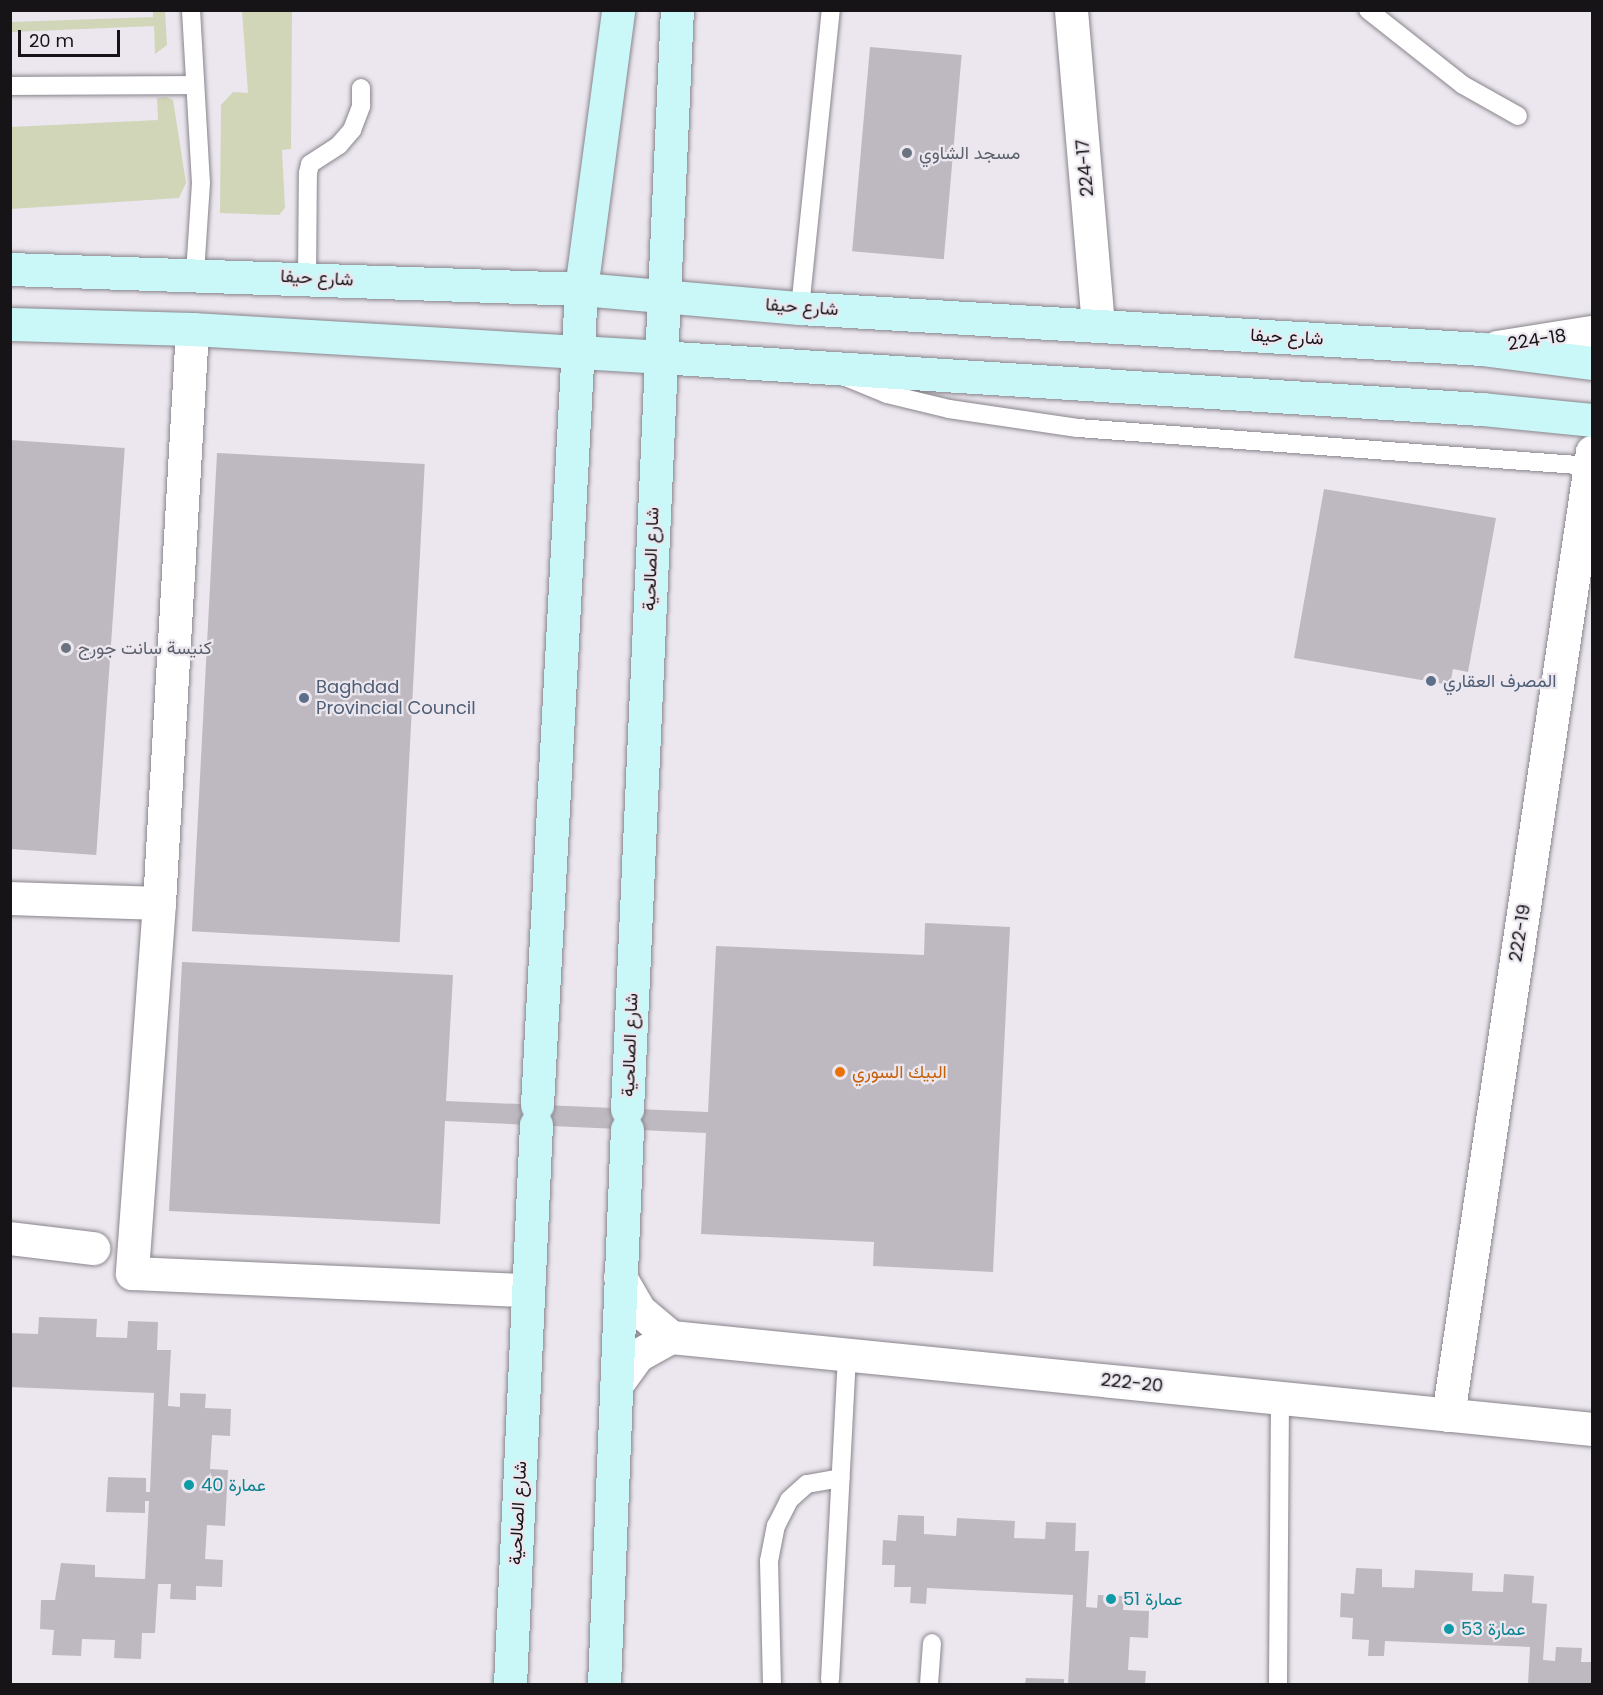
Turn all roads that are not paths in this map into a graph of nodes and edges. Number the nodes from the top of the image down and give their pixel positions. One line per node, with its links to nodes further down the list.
1 (191, 10): 7 (lane)
2 (618, 10): 14 (main road, شارع الصالحية)
3 (677, 10): 15 (main road, شارع الصالحية)
4 (831, 10): 16 (lane)
5 (1071, 10): 18 (street, 224-17)
6 (1368, 10): 10 (lane)
7 (195, 85): 8 (lane); 12 (lane)
8 (10, 86)
9 (361, 88): 13 (lane)
10 (1518, 116)
11 (10, 269): 12 (main road, شارع حيفا)
12 (195, 273): 13 (main road, شارع حيفا)
13 (307, 278): 14 (main road, شارع حيفا)
14 (581, 289): 15 (main road, شارع حيفا); 22 (main road, شارع الصالحية)
15 (664, 295): 16 (main road, شارع حيفا); 23 (main road, شارع الصالحية)
16 (800, 308): 18 (main road, شارع حيفا)
17 (10, 324): 19 (main road)
18 (1098, 326): 21 (main road, شارع حيفا)
19 (192, 328): 22 (main road); 29 (street)
20 (1593, 332): 21 (street, 224-18)
21 (1482, 349): 24 (main road, شارع حيفا)
22 (577, 353): 23 (main road); 33 (main road, شارع الصالحية)
23 (659, 357): 25 (main road); 32 (main road, شارع الصالحية)
24 (1593, 363)
25 (818, 367): 26 (main road); 27 (lane)
26 (1593, 420)
27 (1591, 459): 38 (street, 222-19)
28 (10, 898): 29 (street)
29 (159, 903): 33 (street)
30 (10, 1238): 31 (street)
31 (93, 1248)
32 (620, 1277): 34 (street); 36 (main road, شارع الصالحية)
33 (528, 1290): 43 (main road, شارع الصالحية)
34 (671, 1337): 35 (street, 222-20); 36 (street)
35 (847, 1354): 37 (street, 222-20); 40 (lane)
36 (616, 1385): 44 (main road, شارع الصالحية)
37 (1280, 1398): 38 (street, 222-20); 47 (lane)
38 (1448, 1414): 39 (street, 222-20)
39 (1593, 1429)
40 (840, 1478): 42 (lane); 45 (lane)
41 (932, 1643): 46 (lane)
42 (830, 1680)
43 (510, 1684)
44 (604, 1684)
45 (772, 1684)
46 (929, 1684)
47 (1278, 1684)

